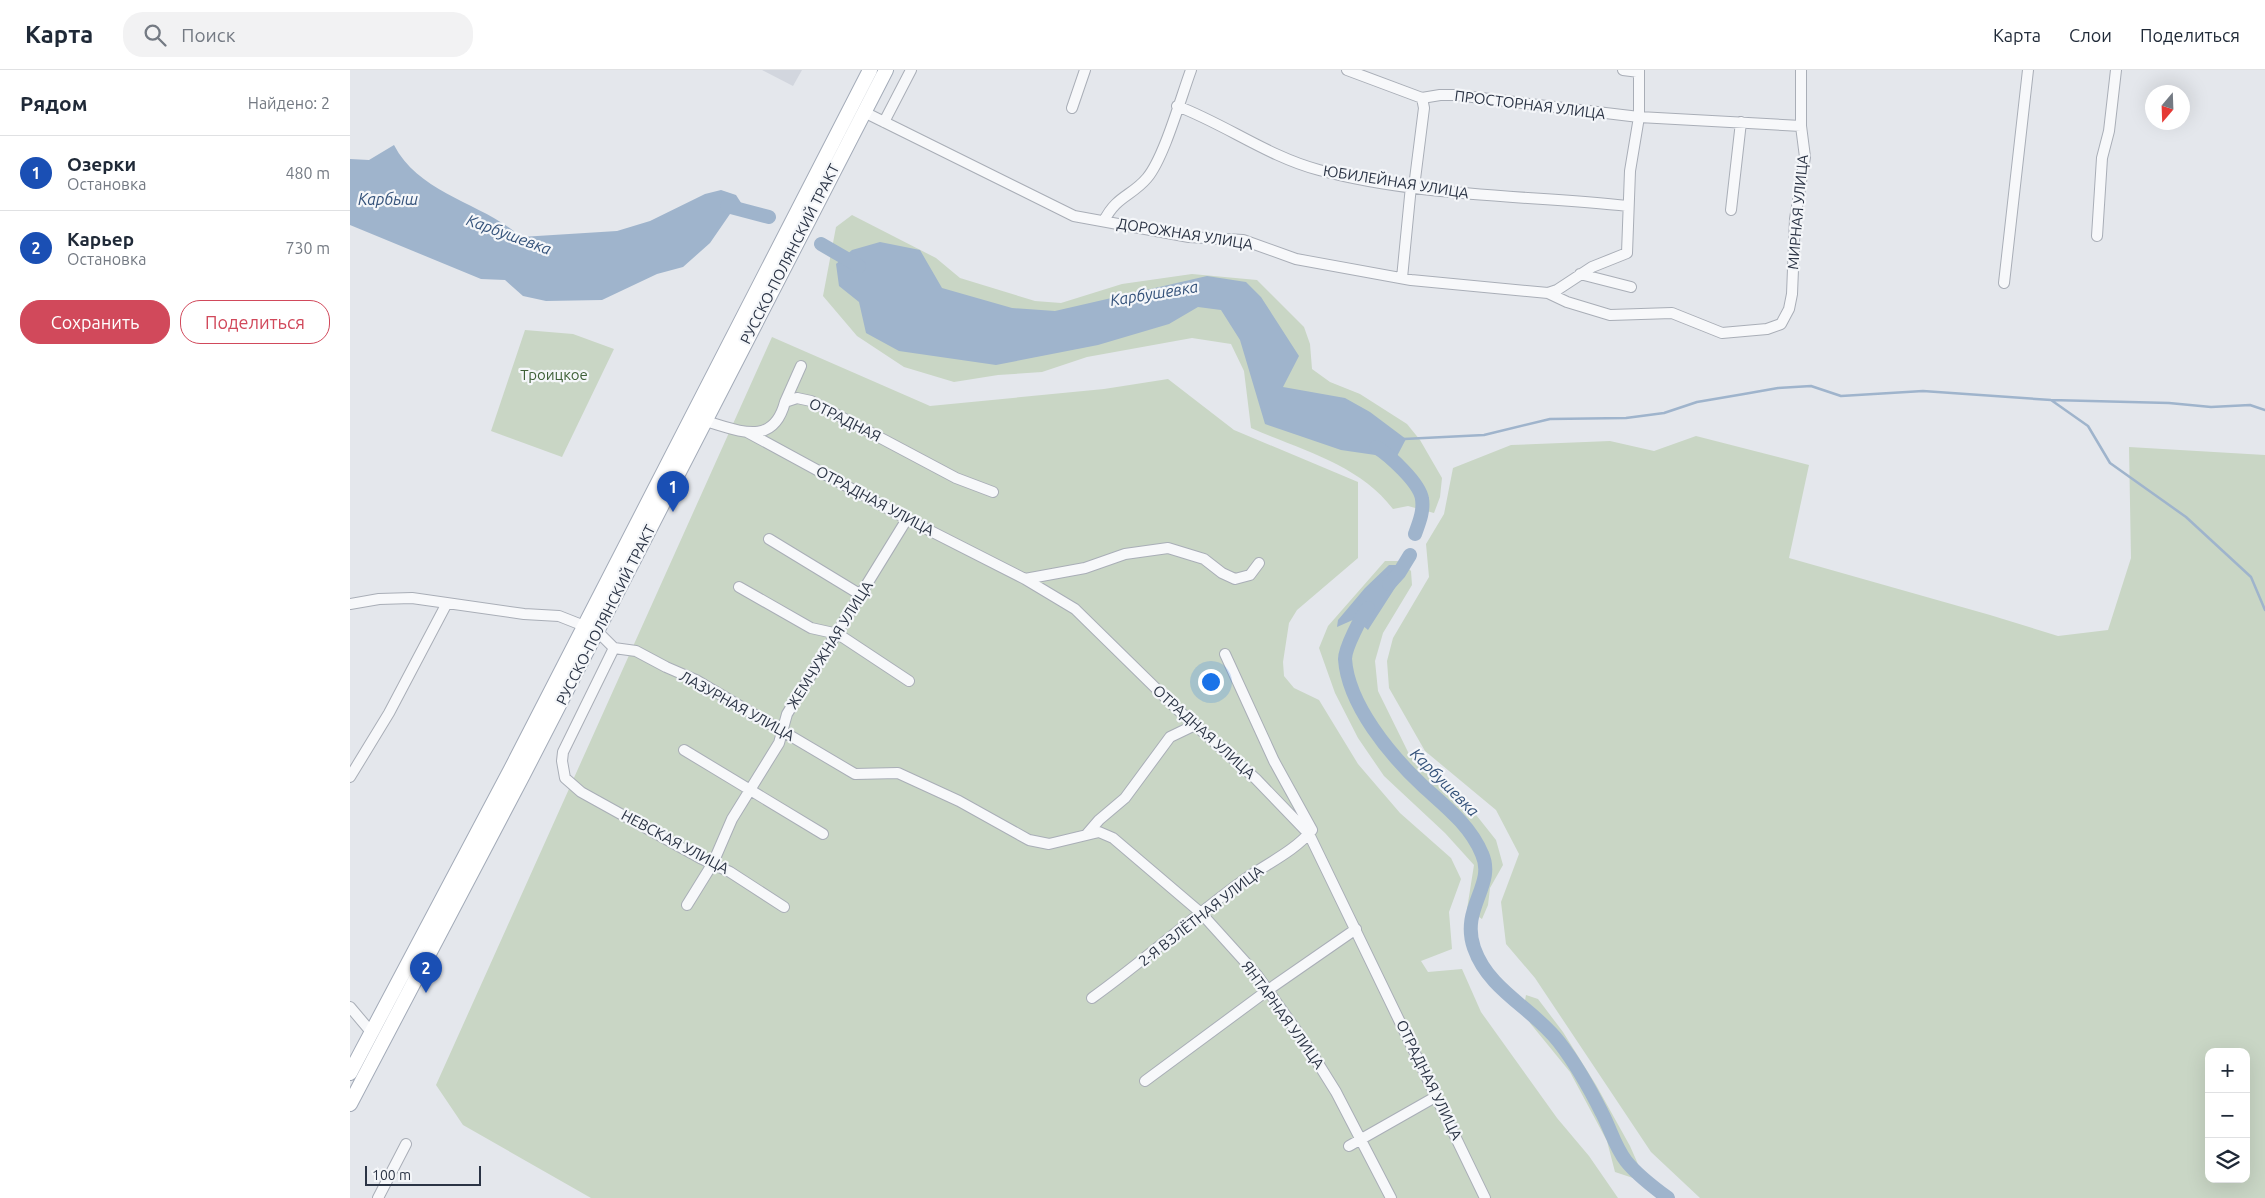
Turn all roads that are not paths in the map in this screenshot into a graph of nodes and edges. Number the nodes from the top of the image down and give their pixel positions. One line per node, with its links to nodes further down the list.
1 (870, 70): 43 (main road, РУССКО-ПОЛЯНСКИЙ ТРАКТ)
2 (886, 70): 15 (main road, РУССКО-ПОЛЯНСКИЙ ТРАКТ)
3 (911, 70): 17 (street)
4 (1085, 70): 14 (street)
5 (1191, 70): 13 (street)
6 (1347, 70): 12 (street)
7 (1622, 70): 11 (street)
8 (1801, 70): 19 (street, МИРНАЯ УЛИЦА)
9 (2028, 70): 27 (street)
10 (2116, 70): 24 (street)
11 (1639, 71): 16 (street)
12 (1422, 98): 16 (street, ПРОСТОРНАЯ УЛИЦА); 20 (street)
13 (1177, 106): 20 (street, ЮБИЛЕЙНАЯ УЛИЦА); 23 (street)
14 (1072, 108)
15 (864, 112): 17 (street, ДОРОЖНАЯ УЛИЦА); 32 (main road, РУССКО-ПОЛЯНСКИЙ ТРАКТ)
16 (1639, 117): 18 (street, ПРОСТОРНАЯ УЛИЦА); 21 (street)
17 (884, 122): 23 (street, ДОРОЖНАЯ УЛИЦА)
18 (1741, 122): 19 (street, ПРОСТОРНАЯ УЛИЦА); 22 (street)
19 (1801, 126): 29 (street, МИРНАЯ УЛИЦА)
20 (1412, 187): 21 (street, ЮБИЛЕЙНАЯ УЛИЦА); 26 (street)
21 (1628, 206): 25 (street)
22 (1730, 210)
23 (1104, 221): 26 (street, ДОРОЖНАЯ УЛИЦА)
24 (2097, 236)
25 (1580, 274): 28 (street); 29 (street)
26 (1402, 278): 29 (street, ДОРОЖНАЯ УЛИЦА)
27 (2004, 283)
28 (1632, 287)
29 (1548, 293)
30 (801, 366): 31 (street)
31 (785, 402): 33 (street); 34 (street, ОТРАДНАЯ)
32 (705, 421): 33 (street); 43 (main road, РУССКО-ПОЛЯНСКИЙ ТРАКТ)
33 (747, 432): 35 (street, ОТРАДНАЯ УЛИЦА)
34 (993, 492)
35 (908, 519): 38 (street, ОТРАДНАЯ УЛИЦА); 40 (street, ЖЕМЧУЖНАЯ УЛИЦА)
36 (769, 539): 40 (street)
37 (1259, 563): 38 (street)
38 (1025, 578): 48 (street, ОТРАДНАЯ УЛИЦА)
39 (740, 586): 44 (street)
40 (861, 596): 44 (street, ЖЕМЧУЖНАЯ УЛИЦА)
41 (447, 603): 42 (street); 43 (street); 51 (street)
42 (350, 604)
43 (591, 628): 45 (street); 64 (main road, РУССКО-ПОЛЯНСКИЙ ТРАКТ); 68 (main road, РУССКО-ПОЛЯНСКИЙ ТРАКТ)
44 (838, 634): 47 (street); 49 (street, ЖЕМЧУЖНАЯ УЛИЦА)
45 (614, 648): 49 (street, ЛАЗУРНАЯ УЛИЦА); 56 (street, НЕВСКАЯ УЛИЦА)
46 (1225, 654): 55 (street)
47 (909, 681)
48 (1195, 726): 54 (street); 55 (street, ОТРАДНАЯ УЛИЦА)
49 (783, 730): 52 (street, ЖЕМЧУЖНАЯ УЛИЦА); 54 (street, ЛАЗУРНАЯ УЛИЦА)
50 (684, 750): 52 (street)
51 (350, 777)
52 (749, 791): 53 (street); 56 (street, ЖЕМЧУЖНАЯ УЛИЦА)
53 (823, 834)
54 (1087, 834): 59 (street, ЯНТАРНАЯ УЛИЦА)
55 (1309, 834): 59 (street, 2-Я ВЗЛЁТНАЯ УЛИЦА); 60 (street, ОТРАДНАЯ УЛИЦА)
56 (713, 863): 57 (street, ЖЕМЧУЖНАЯ УЛИЦА); 58 (street, НЕВСКАЯ УЛИЦА)
57 (687, 906)
58 (784, 907)
59 (1201, 913): 61 (street, ЯНТАРНАЯ УЛИЦА); 62 (street, 2-Я ВЗЛЁТНАЯ УЛИЦА)
60 (1356, 929): 61 (street); 67 (street, ОТРАДНАЯ УЛИЦА)
61 (1268, 990): 66 (street); 69 (street, ЯНТАРНАЯ УЛИЦА)
62 (1092, 998)
63 (350, 1007): 64 (street)
64 (372, 1033): 65 (main road, РУССКО-ПОЛЯНСКИЙ ТРАКТ)
65 (350, 1073)
66 (1145, 1081)
67 (1437, 1096): 69 (street); 74 (street, ОТРАДНАЯ УЛИЦА)
68 (350, 1104)
69 (1361, 1140): 71 (street); 73 (street, ЯНТАРНАЯ УЛИЦА)
70 (406, 1144): 72 (street)
71 (1350, 1146)
72 (378, 1198)
73 (1391, 1198)
74 (1485, 1198)

